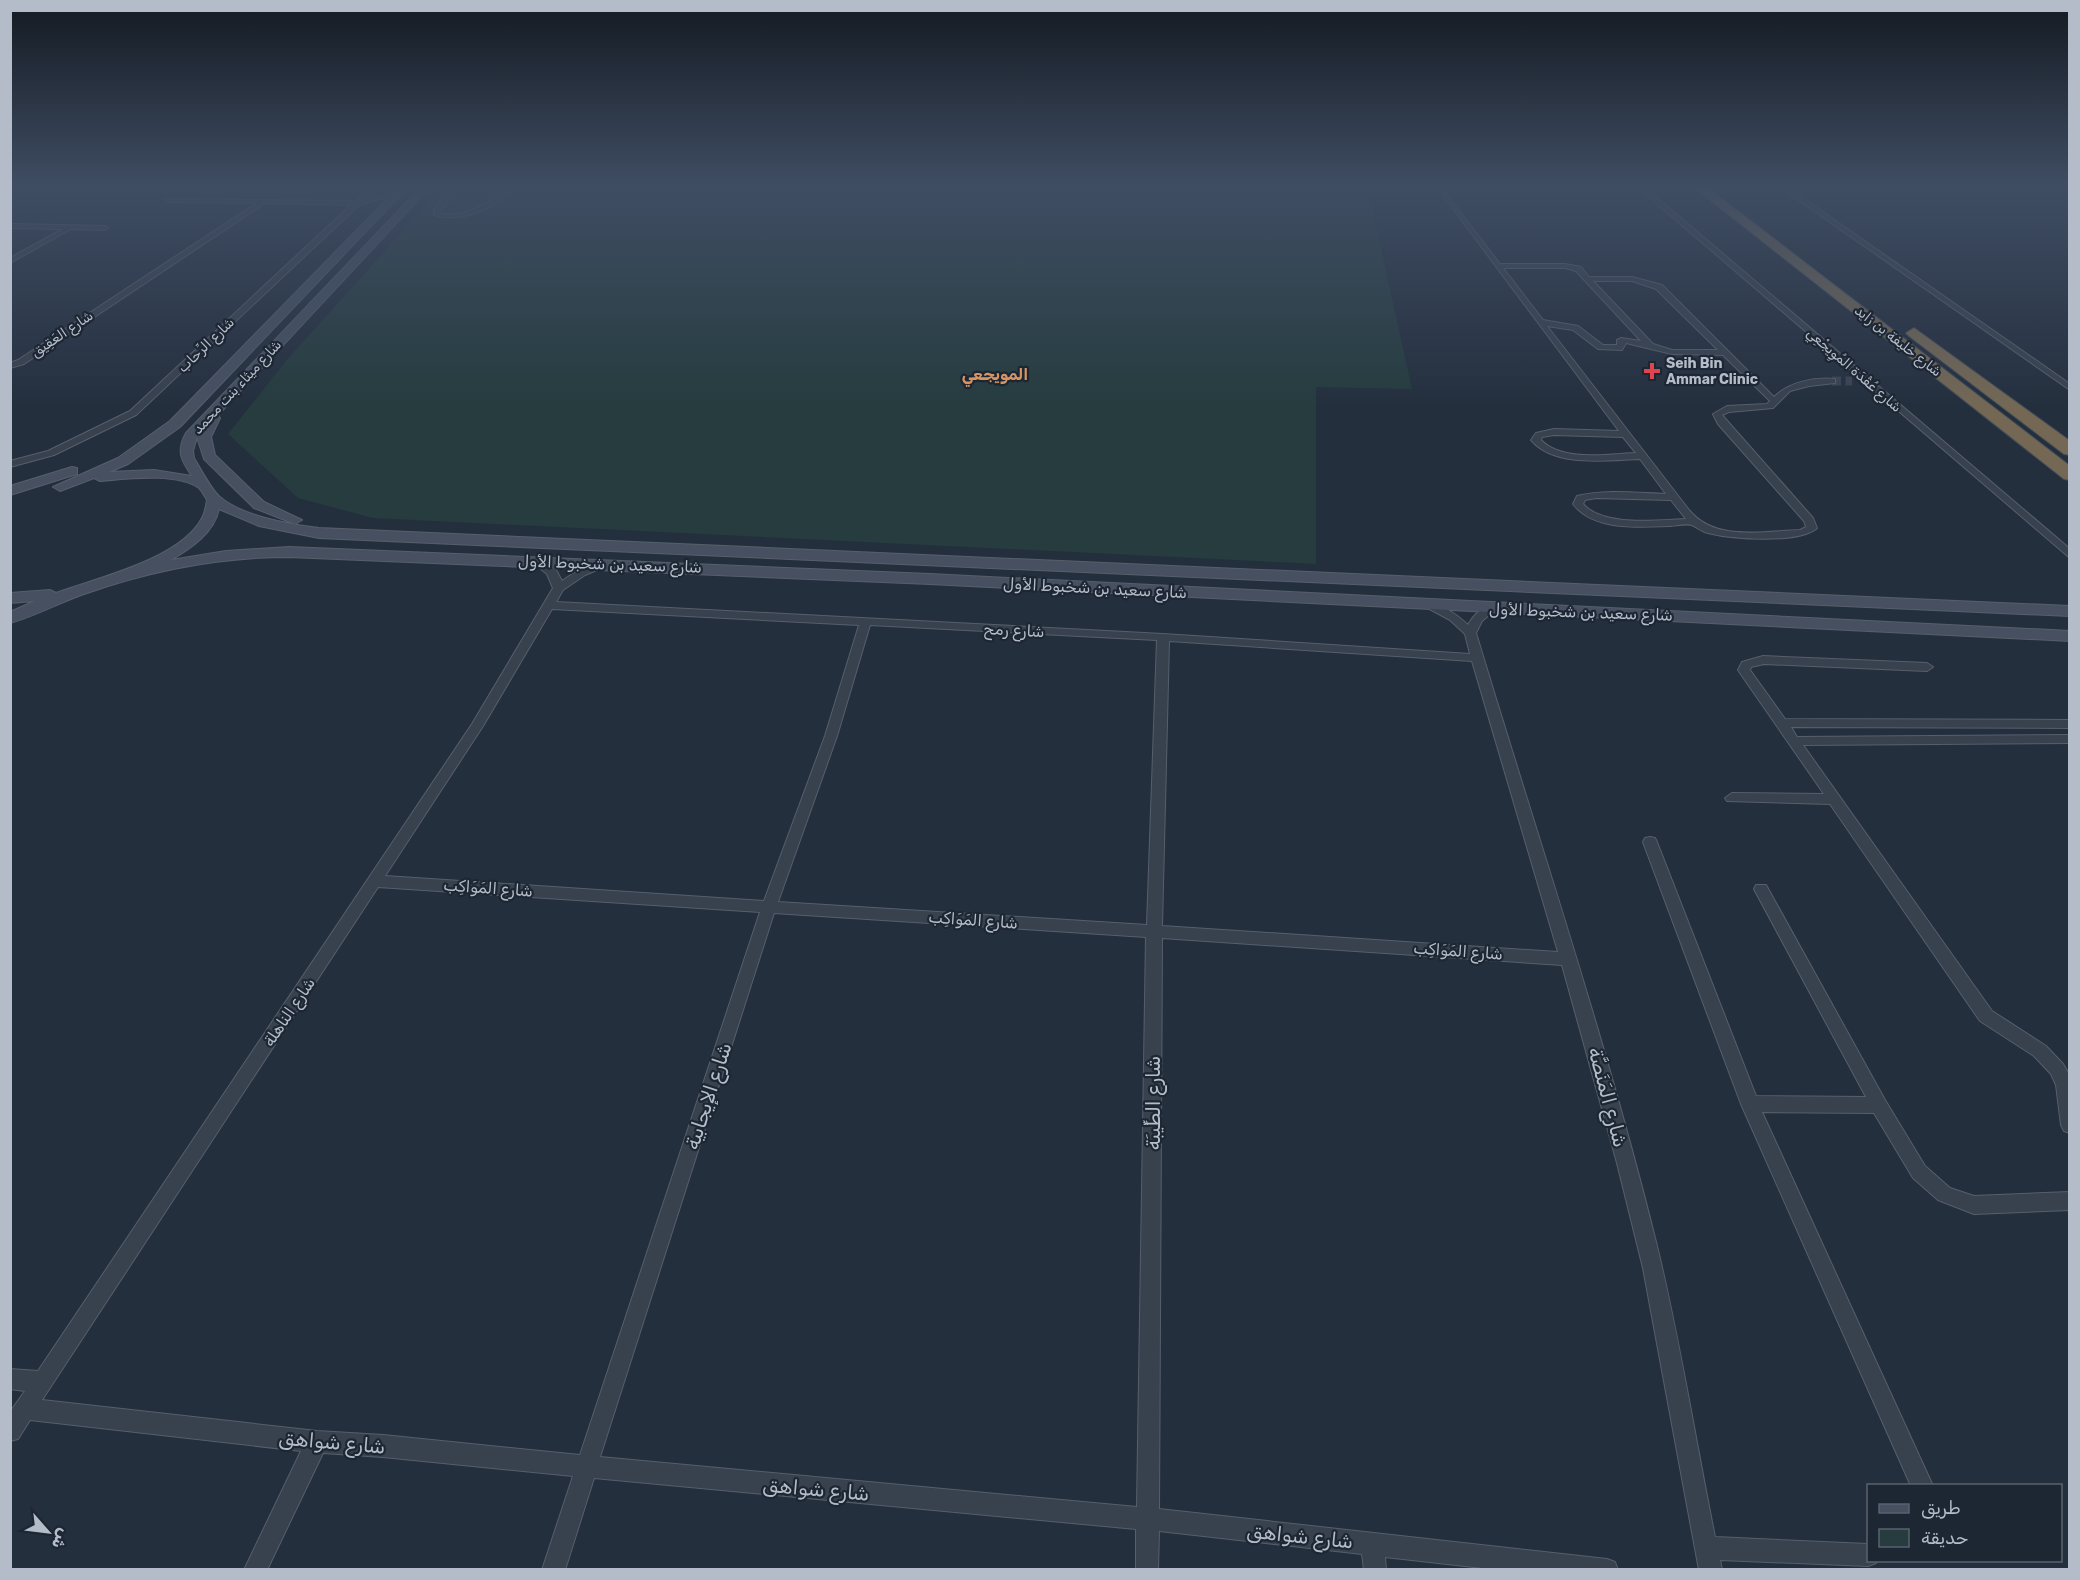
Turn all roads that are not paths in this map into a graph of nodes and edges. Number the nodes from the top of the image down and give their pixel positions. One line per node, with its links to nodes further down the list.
1 (177, 259): 15 (street, شارع العَقِيق)
2 (300, 259): 26 (street, شارع الرِّحاب)
3 (332, 259): 20 (main road, شارع ميثاء بنت محمد)
4 (358, 259): 21 (main road, شارع ميثاء بنت محمد)
5 (1493, 259): 9 (street)
6 (1724, 259): 18 (street, شارع عُقْدَة المُوِيجْعِي)
7 (1792, 259): 27 (highway, شارع خليفة بن زايد)
8 (1885, 259): 19 (street)
9 (1499, 266): 10 (street); 11 (street)
10 (1589, 279): 13 (street); 14 (street)
11 (1541, 322): 13 (street); 23 (street)
12 (1902, 323): 24 (highway, شارع خليفة بن زايد)
13 (1650, 346): 14 (street)
14 (1724, 353): 22 (street)
15 (10, 366)
16 (1832, 381): 22 (street)
17 (1852, 381): 18 (street)
18 (1866, 381): 35 (street, شارع عُقْدَة المُوِيجْعِي)
19 (2070, 388)
20 (197, 401): 28 (main road, شارع ميثاء بنت محمد); 31 (main road)
21 (221, 402): 29 (main road, شارع ميثاء بنت محمد); 33 (main road)
22 (1775, 402): 32 (street)
23 (1627, 434): 25 (street); 25 (street)
24 (2070, 450)
25 (1643, 456): 30 (street)
26 (10, 464)
27 (2070, 476)
28 (60, 487): 29 (main road, شارع سعيد بن شخبوط الأول); 31 (main road)
29 (210, 493): 33 (main road, شارع سعيد بن شخبوط الأول); 38 (main road)
30 (1674, 497): 32 (street); 32 (street)
31 (13, 500)
32 (1695, 522)
33 (345, 534): 39 (main road, شارع سعيد بن شخبوط الأول)
34 (325, 554): 36 (main road, شارع سعيد بن شخبوط الأول); 38 (main road, شارع سعيد بن شخبوط الأول); 52 (main road)
35 (2070, 555)
36 (535, 560): 37 (main road, شارع سعيد بن شخبوط الأول); 41 (street)
37 (609, 563): 41 (street, شارع الناهلة); 43 (main road, شارع سعيد بن شخبوط الأول)
38 (123, 576): 40 (main road)
39 (1416, 582): 43 (main road); 44 (main road, شارع سعيد بن شخبوط الأول)
40 (88, 587): 42 (main road); 49 (main road)
41 (559, 588): 45 (street, شارع الناهلة)
42 (10, 598)
43 (1278, 598): 46 (main road, شارع سعيد بن شخبوط الأول)
44 (1830, 602): 48 (main road, شارع سعيد بن شخبوط الأول); 50 (main road)
45 (550, 605): 51 (street, شارع رمح); 65 (street, شارع الناهلة)
46 (1430, 606): 47 (main road, شارع سعيد بن شخبوط الأول); 53 (street)
47 (1490, 609): 50 (main road, شارع سعيد بن شخبوط الأول); 53 (street)
48 (2070, 611)
49 (10, 618)
50 (1731, 618): 54 (main road, شارع سعيد بن شخبوط الأول)
51 (865, 623): 55 (street, شارع رمح); 67 (street, شارع الإيجابية)
52 (10, 630)
53 (1470, 633): 56 (street, شارع المَنَصَّة)
54 (2070, 636)
55 (1163, 637): 56 (street, شارع رمح); 68 (street, شارع الطِّيبَة)
56 (1478, 658): 69 (street, شارع المَنَصَّة)
57 (1927, 667): 58 (street)
58 (1780, 723): 59 (street); 61 (street)
59 (2070, 724)
60 (2070, 739): 61 (street)
61 (1793, 741): 63 (street)
62 (1732, 798): 63 (street)
63 (1833, 800): 70 (street)
64 (1650, 842): 71 (street)
65 (376, 881): 67 (street, شارع المَوَاكِب); 76 (street, شارع الناهلة)
66 (1761, 889): 72 (street)
67 (769, 906): 68 (street, شارع المَوَاكِب); 80 (street, شارع الإيجابية)
68 (1154, 931): 69 (street, شارع المَوَاكِب); 82 (street, شارع الطِّيبَة)
69 (1569, 958): 85 (street, شارع المَنَصَّة)
70 (2064, 1071): 73 (street)
71 (1750, 1104): 72 (street); 81 (street)
72 (1879, 1105): 74 (street)
73 (2070, 1125)
74 (2070, 1201)
75 (10, 1379): 76 (street)
76 (42, 1382): 77 (street, شارع الناهلة)
77 (25, 1409): 78 (street, شارع الناهلة); 79 (street, شارع شواهق)
78 (10, 1431)
79 (318, 1442): 80 (street, شارع شواهق); 86 (street)
80 (588, 1467): 82 (street, شارع شواهق); 87 (street, شارع الإيجابية)
81 (1922, 1484)
82 (1148, 1519): 83 (street, شارع شواهق); 88 (street, شارع الطِّيبَة)
83 (1372, 1544): 89 (street); 90 (street, شارع شواهق)
84 (1867, 1555): 85 (street)
85 (1708, 1559)
86 (255, 1569)
87 (553, 1569)
88 (1148, 1569)
89 (1375, 1569)
90 (1607, 1569)

